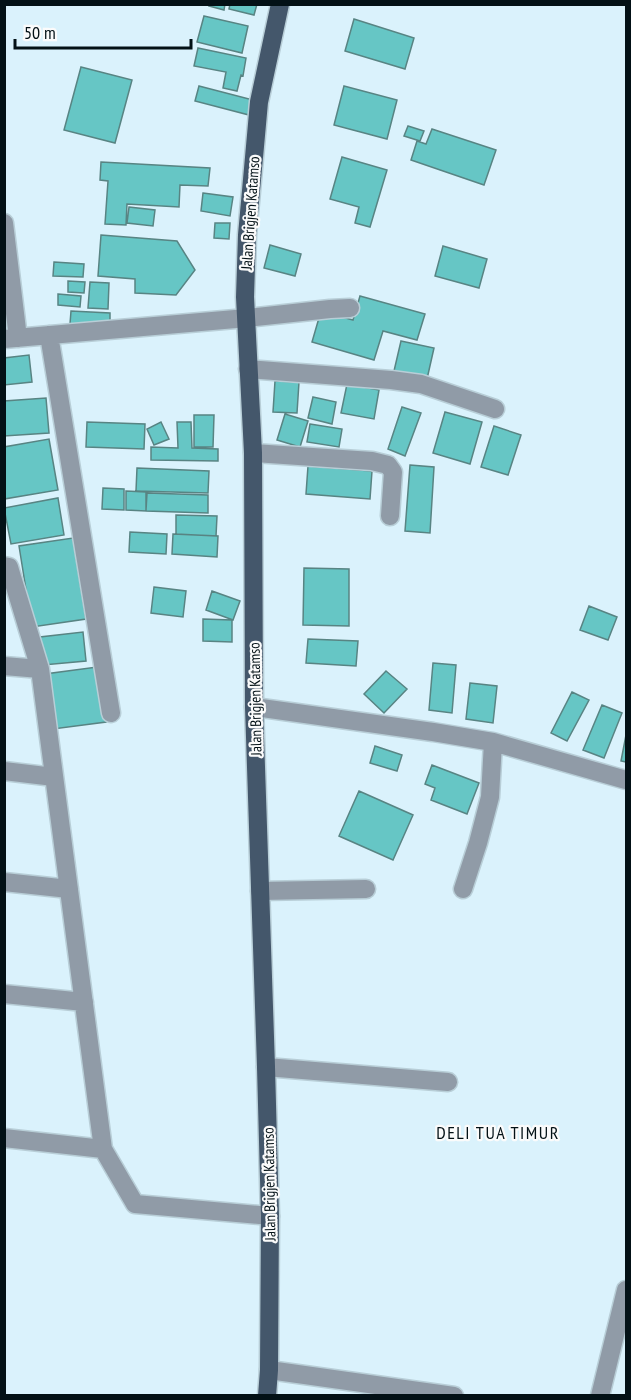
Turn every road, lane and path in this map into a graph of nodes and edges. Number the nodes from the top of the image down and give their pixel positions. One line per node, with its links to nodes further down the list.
1 (280, 4): 4 (main road, Jalan Brigjen Katamso)
2 (4, 223): 6 (street)
3 (350, 308): 4 (street)
4 (247, 318): 5 (street); 7 (main road, Jalan Brigjen Katamso)
5 (49, 335): 6 (street); 15 (street)
6 (11, 339)
7 (248, 369): 8 (street); 9 (main road, Jalan Brigjen Katamso)
8 (495, 409)
9 (254, 453): 10 (street); 14 (main road, Jalan Brigjen Katamso)
10 (390, 516)
11 (4, 566): 13 (street)
12 (4, 666): 13 (street)
13 (40, 669): 18 (street)
14 (254, 707): 16 (street); 24 (main road, Jalan Brigjen Katamso)
15 (111, 713)
16 (493, 742): 19 (street); 23 (street)
17 (4, 771): 18 (street)
18 (54, 777): 21 (street)
19 (627, 780)
20 (4, 882): 21 (street)
21 (69, 889): 26 (street)
22 (366, 889): 24 (street)
23 (463, 889)
24 (260, 891): 27 (main road, Jalan Brigjen Katamso)
25 (4, 994): 26 (street)
26 (84, 1002): 30 (street)
27 (266, 1067): 28 (street); 31 (main road, Jalan Brigjen Katamso)
28 (448, 1082)
29 (4, 1138): 30 (street)
30 (103, 1149): 31 (street)
31 (270, 1216): 33 (main road, Jalan Brigjen Katamso)
32 (627, 1290): 36 (street)
33 (269, 1370): 34 (main road, Jalan Brigjen Katamso); 35 (street)
34 (267, 1395)
35 (454, 1395)
36 (600, 1395)

